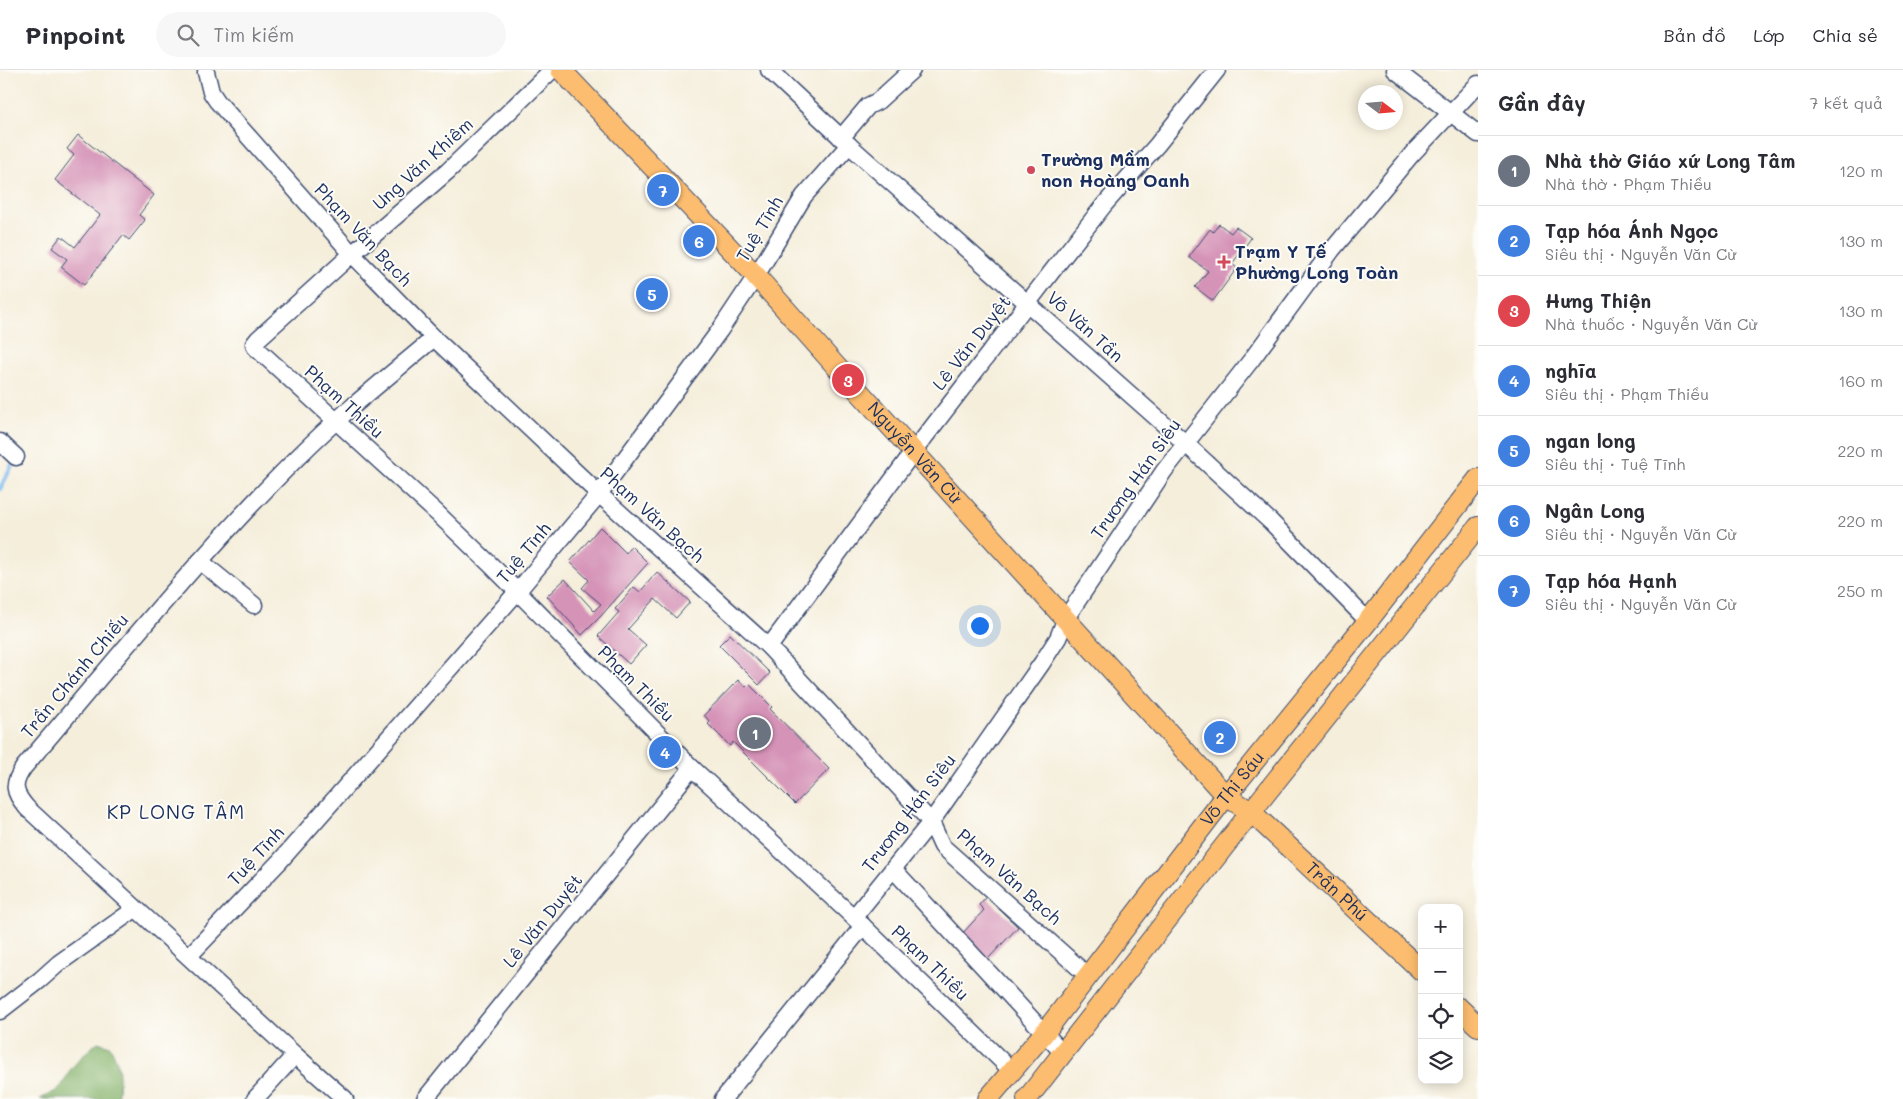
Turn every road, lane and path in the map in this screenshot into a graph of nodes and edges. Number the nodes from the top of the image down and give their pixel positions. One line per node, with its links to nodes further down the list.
1 (769, 70): 10 (street, Võ Văn Tần)
2 (912, 70): 10 (street, Tuệ Tĩnh)
3 (1217, 70): 13 (street, Lê Văn Duyệt)
4 (1395, 70): 8 (street)
5 (561, 71): 11 (street, Ung Văn Khiêm); 12 (main road, Nguyễn Văn Cừ)
6 (206, 72): 11 (street, Phạm Văn Bạch)
7 (1478, 84): 8 (street, Trương Hán Siêu)
8 (1451, 113): 9 (street); 18 (street, Trương Hán Siêu)
9 (1478, 134)
10 (845, 141): 12 (street, Tuệ Tĩnh); 13 (street, Võ Văn Tần)
11 (352, 254): 14 (street, Phạm Văn Bạch); 15 (street, Ung Văn Khiêm)
12 (756, 276): 19 (main road, Nguyễn Văn Cừ); 22 (street, Tuệ Tĩnh)
13 (1028, 303): 18 (street, Võ Văn Tần); 19 (street, Lê Văn Duyệt)
14 (434, 338): 16 (street, Trần Chánh Chiếu); 22 (street, Phạm Văn Bạch)
15 (254, 348): 16 (street, Phạm Thiều)
16 (335, 422): 24 (street, Trần Chánh Chiếu); 25 (street, Phạm Thiều)
17 (0, 442): 20 (street)
18 (1185, 443): 27 (street, Trương Hán Siêu); 28 (street, Võ Văn Tần)
19 (914, 451): 27 (main road, Nguyễn Văn Cừ); 29 (street, Lê Văn Duyệt)
20 (16, 457)
21 (1478, 479): 28 (main road, Võ Thị Sáu)
22 (599, 494): 25 (street, Tuệ Tĩnh); 29 (street, Phạm Văn Bạch)
23 (1478, 527): 32 (main road, Võ Thị Sáu)
24 (200, 561): 26 (street); 35 (street, Trần Chánh Chiếu)
25 (517, 592): 30 (street, Phạm Thiều); 37 (street, Tuệ Tĩnh)
26 (254, 605)
27 (1066, 618): 31 (main road, Nguyễn Văn Cừ); 33 (street, Trương Hán Siêu)
28 (1368, 621): 31 (main road, Võ Thị Sáu)
29 (769, 647): 33 (street, Phạm Văn Bạch)
30 (692, 768): 36 (street, Phạm Thiều); 49 (street, Lê Văn Duyệt)
31 (1226, 796): 32 (main road, Nguyễn Văn Cừ); 39 (main road, Võ Thị Sáu)
32 (1251, 812): 38 (main road, Trần Phú); 44 (main road, Võ Thị Sáu)
33 (931, 822): 34 (street, Trương Hán Siêu); 39 (street, Phạm Văn Bạch)
34 (894, 870): 36 (street, Trương Hán Siêu); 43 (street)
35 (135, 908): 37 (street, Trần Chánh Chiếu); 40 (street)
36 (859, 922): 46 (street, Phạm Thiều); 50 (street, Trương Hán Siêu)
37 (189, 956): 45 (street, Trần Chánh Chiếu)
38 (1418, 967)
39 (1088, 976): 43 (main road, Võ Thị Sáu)
40 (0, 1011)
41 (1463, 1012): 42 (main road)
42 (1478, 1026)
43 (1045, 1032): 44 (street); 46 (main road, Võ Thị Sáu)
44 (1063, 1053): 52 (main road, Võ Thị Sáu)
45 (295, 1055): 47 (street); 48 (street, Trần Chánh Chiếu)
46 (1011, 1070): 51 (main road, Võ Thị Sáu)
47 (255, 1099)
48 (345, 1099)
49 (425, 1099)
50 (724, 1099)
51 (988, 1099)
52 (1027, 1099)

